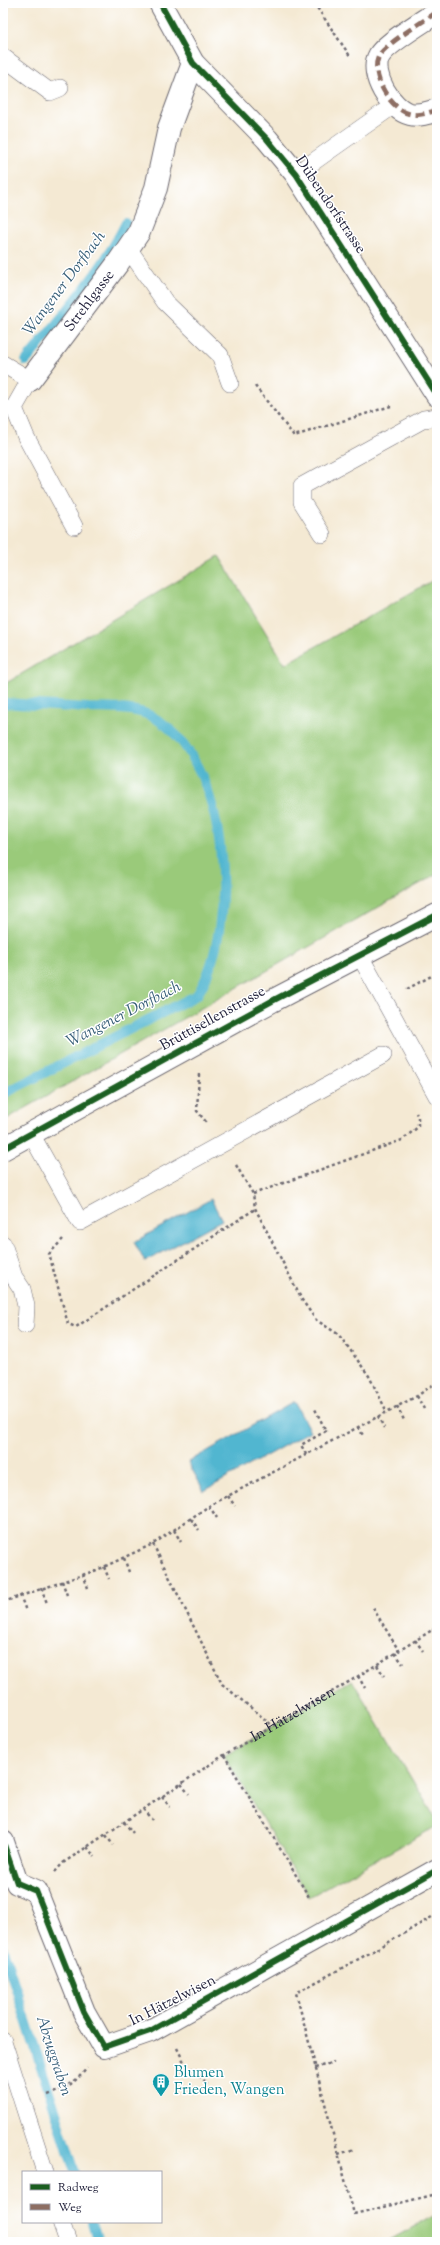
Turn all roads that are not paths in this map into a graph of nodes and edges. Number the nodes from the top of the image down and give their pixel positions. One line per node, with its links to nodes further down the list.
1 (160, 3): 4 (street, Dübendorfstrasse)
2 (437, 12): 6 (street)
3 (3, 57): 5 (lane)
4 (193, 63): 8 (street, Dübendorfstrasse); 9 (street, Strehlgasse)
5 (60, 88)
6 (394, 105): 7 (street); 8 (lane)
7 (437, 110)
8 (296, 174): 13 (street, Dübendorfstrasse)
9 (128, 248): 11 (street, Strehlgasse); 12 (lane)
10 (3, 364): 11 (lane)
11 (30, 380): 15 (lane, Strehlgasse)
12 (230, 382)
13 (436, 394)
14 (437, 417): 16 (lane)
15 (74, 526)
16 (322, 534)
17 (437, 916): 18 (street, Brüttisellenstrasse)
18 (360, 956): 20 (lane); 21 (street, Brüttisellenstrasse)
19 (383, 1055): 21 (lane)
20 (437, 1096)
21 (31, 1134): 22 (street, Brüttisellenstrasse)
22 (3, 1149)
23 (3, 1244): 24 (lane)
24 (25, 1325)
25 (3, 1842): 26 (street, In Hätzelwisen)
26 (437, 1870)
27 (3, 2041): 28 (lane)
28 (45, 2171)
29 (61, 2223): 30 (lane)
30 (68, 2242)

